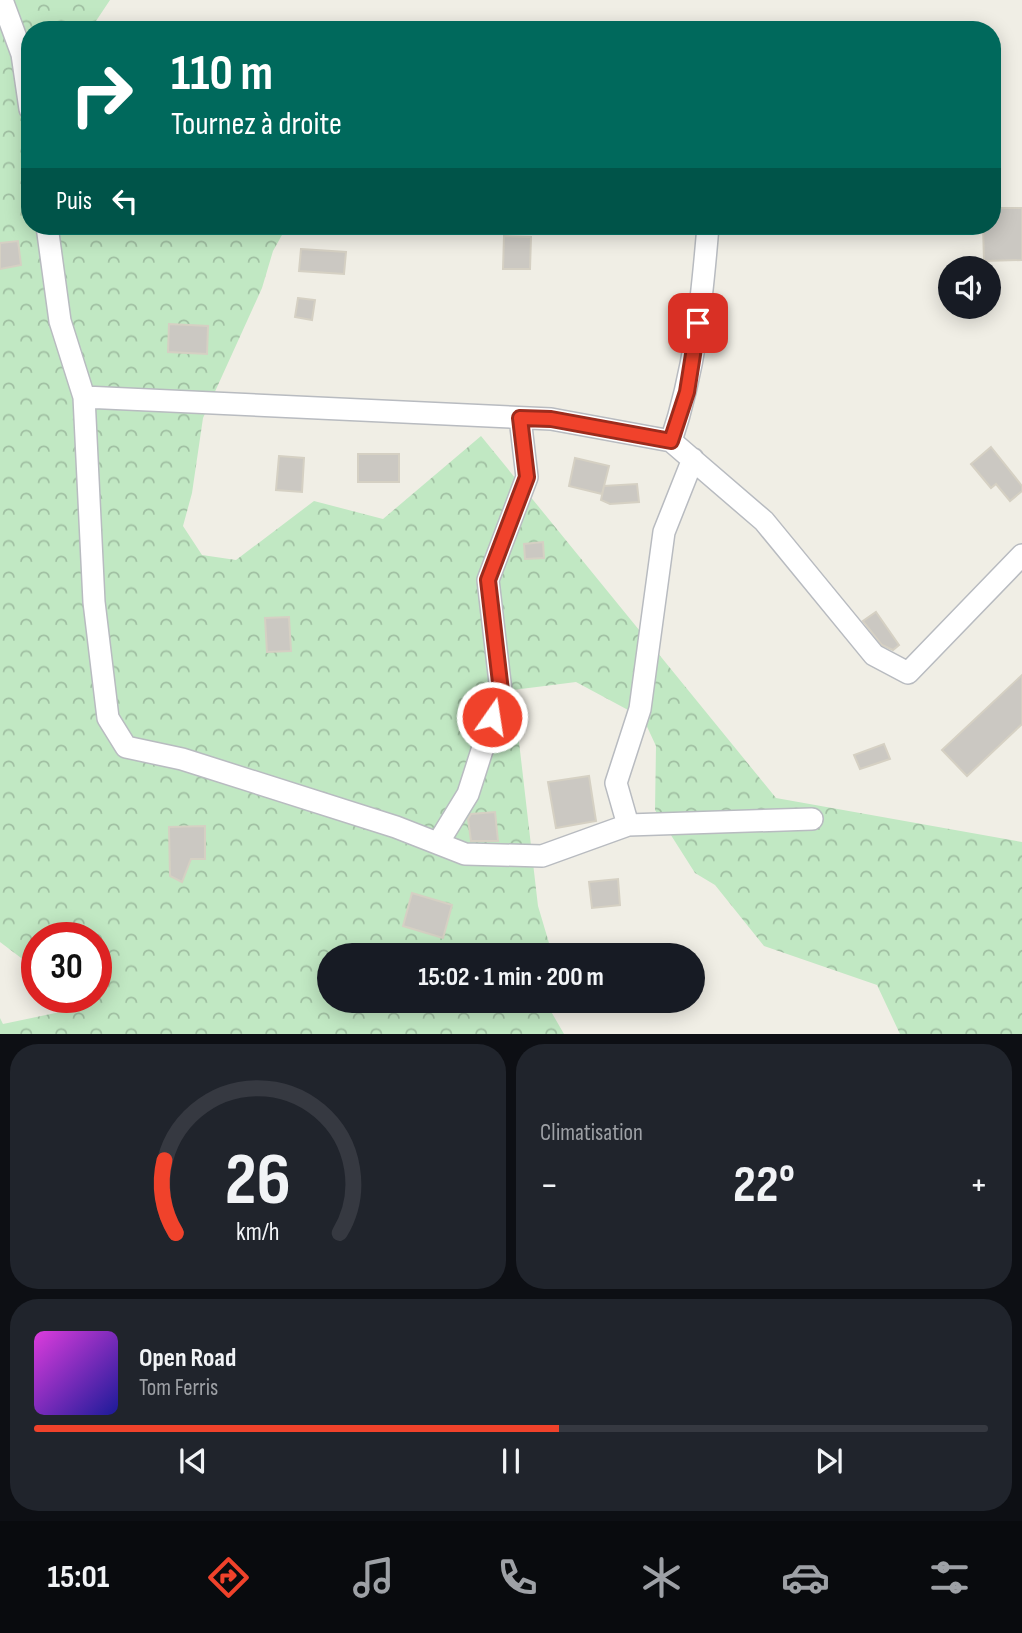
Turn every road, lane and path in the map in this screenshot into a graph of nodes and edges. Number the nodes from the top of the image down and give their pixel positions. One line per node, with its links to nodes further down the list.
1 (2, 0): 2 (street)
2 (21, 51)
3 (48, 235): 5 (street)
4 (707, 235): 7 (street)
5 (84, 397): 6 (street); 12 (street)
6 (520, 418): 7 (street); 12 (street)
7 (671, 441): 8 (street)
8 (693, 459): 9 (street); 11 (street)
9 (1022, 555)
10 (812, 819): 11 (street)
11 (628, 825): 12 (street)
12 (438, 844)

